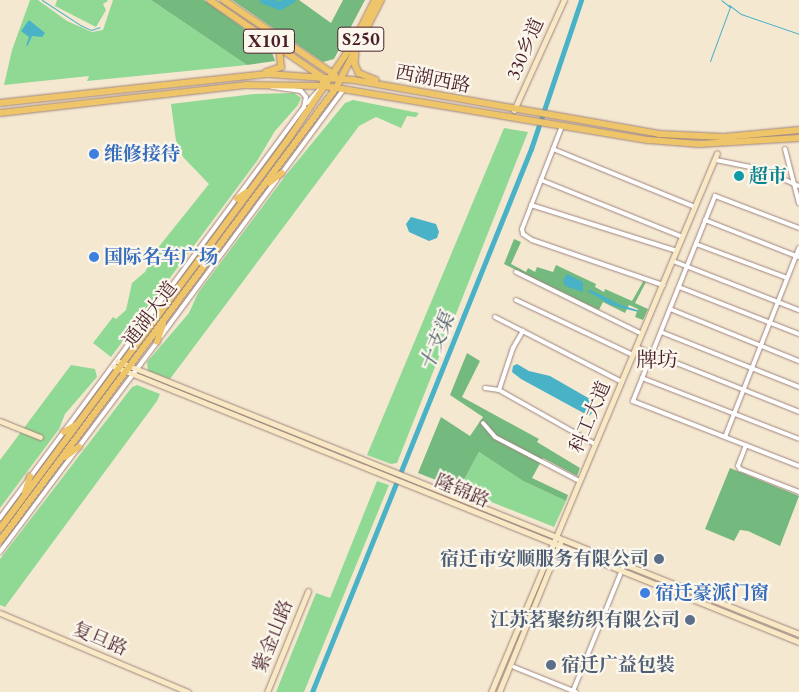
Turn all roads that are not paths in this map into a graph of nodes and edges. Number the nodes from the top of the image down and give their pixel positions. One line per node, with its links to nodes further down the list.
1 (210, 0): 7 (main road, X101)
2 (224, 0): 9 (main road, X101)
3 (375, 0): 9 (main road, 通湖大道 / S250)
4 (381, 0): 6 (main road, 通湖大道 / S250)
5 (564, 0): 19 (main road, 330乡道)
6 (359, 45): 11 (main road, 通湖大道 / S250); 16 (main road)
7 (279, 48): 8 (main road); 10 (main road, X101)
8 (255, 75): 10 (main road, 西湖西路); 17 (main road, 西湖西路)
9 (332, 75): 10 (main road, 西湖西路); 11 (main road, 西湖西路); 13 (main road, 通湖大道 / S250)
10 (321, 76): 13 (main road)
11 (341, 78): 14 (main road, 通湖大道); 16 (main road, 西湖西路)
12 (262, 84): 13 (main road, 西湖西路); 18 (street); 20 (main road, 西湖西路)
13 (325, 86): 14 (main road, 西湖西路); 18 (street); 32 (main road, 通湖大道)
14 (336, 88): 15 (main road, 西湖西路); 33 (main road, 通湖大道)
15 (344, 89): 21 (main road, 西湖西路); 28 (street)
16 (429, 93): 19 (main road, 西湖西路)
17 (0, 103)
18 (304, 107): 34 (street)
19 (514, 110): 22 (main road, 西湖西路)
20 (0, 113)
21 (562, 126): 23 (main road, 西湖西路); 25 (street)
22 (799, 130)
23 (799, 138)
24 (785, 149): 30 (street)
25 (553, 150): 29 (street); 37 (street)
26 (717, 153): 37 (main road, 科工大道)
27 (716, 160): 30 (street)
28 (282, 173): 33 (main road); 62 (street)
29 (541, 180): 36 (street); 40 (street)
30 (794, 183): 31 (street); 35 (street)
31 (799, 186)
32 (251, 189): 34 (main road); 68 (main road, 通湖大道)
33 (262, 189): 55 (main road, 通湖大道)
34 (237, 199): 68 (street)
35 (799, 203)
36 (531, 205): 43 (street); 49 (street)
37 (695, 208): 40 (main road, 科工大道)
38 (706, 220): 39 (street); 41 (street); 44 (street)
39 (799, 228)
40 (683, 237): 43 (main road, 科工大道)
41 (696, 244): 46 (street); 48 (street)
42 (799, 248): 44 (street)
43 (677, 251): 45 (main road, 科工大道)
44 (797, 256): 48 (street)
45 (673, 261): 46 (street); 49 (main road, 科工大道)
46 (687, 266): 50 (street); 52 (street)
47 (516, 272): 60 (street)
48 (787, 278): 52 (street)
49 (663, 285): 60 (main road, 科工大道)
50 (679, 287): 53 (street); 57 (street)
51 (516, 300): 66 (street)
52 (778, 301): 54 (street); 57 (street)
53 (670, 309): 59 (street); 63 (street)
54 (799, 310)
55 (167, 317): 62 (main road); 70 (main road, 通湖大道)
56 (495, 317): 58 (street)
57 (769, 322): 61 (street); 63 (street)
58 (523, 331): 74 (street); 77 (street)
59 (660, 332): 65 (street); 71 (street)
60 (642, 334): 64 (main road, 科工大道)
61 (799, 334)
62 (156, 342): 70 (street)
63 (760, 345): 67 (street); 71 (street)
64 (636, 347): 65 (street); 66 (main road, 科工大道)
65 (652, 353): 73 (street); 78 (street)
66 (633, 355): 74 (main road, 科工大道)
67 (799, 361)
68 (120, 362): 69 (main road, 通湖大道); 70 (main road, 隆锦路)
69 (116, 368): 72 (main road, 隆锦路); 82 (main road, 通湖大道); 84 (street)
70 (134, 368): 72 (main road, 通湖大道); 93 (main road, 隆锦路)
71 (751, 369): 75 (street); 78 (street)
72 (129, 373): 90 (street); 91 (main road, 通湖大道); 93 (main road, 隆锦路)
73 (642, 378): 80 (street); 85 (street)
74 (622, 382): 88 (main road, 科工大道)
75 (799, 387)
76 (485, 388): 77 (street)
77 (499, 390): 88 (street)
78 (743, 390): 79 (street); 80 (street)
79 (799, 412)
80 (734, 414): 85 (street); 87 (street)
81 (0, 422): 86 (main road)
82 (80, 422): 84 (main road); 98 (main road, 通湖大道)
83 (483, 424): 95 (street)
84 (64, 432): 94 (street)
85 (725, 437): 89 (street)
86 (40, 439)
87 (799, 439)
88 (595, 444): 95 (main road, 科工大道)
89 (746, 445): 92 (street); 97 (street)
90 (79, 447): 91 (main road); 107 (street)
91 (58, 463): 102 (main road, 通湖大道)
92 (799, 466)
93 (382, 472): 96 (main road, 隆锦路)
94 (30, 477): 98 (main road); 99 (street)
95 (579, 481): 101 (main road, 科工大道)
96 (422, 487): 101 (main road, 隆锦路); 104 (main road, 隆锦路)
97 (799, 490)
98 (22, 498): 100 (main road, 通湖大道)
99 (0, 518)
100 (0, 528)
101 (555, 538): 103 (main road, 隆锦路); 104 (main road, 科工大道)
102 (2, 539): 105 (main road)
103 (561, 540): 106 (main road); 108 (main road, 隆锦路)
104 (552, 545): 106 (main road, 隆锦路); 118 (main road, 科工大道)
105 (0, 546)
106 (558, 548): 109 (main road, 隆锦路); 119 (main road)
107 (0, 552)
108 (624, 565): 109 (street); 112 (main road, 隆锦路)
109 (621, 572): 113 (main road, 隆锦路); 115 (street)
110 (308, 590): 117 (main road, 紫金山路)
111 (0, 613): 116 (main road, 复旦路)
112 (799, 634)
113 (799, 642)
114 (514, 667): 115 (street)
115 (575, 691)
116 (188, 692)
117 (267, 692)
118 (491, 692)
119 (499, 692)

